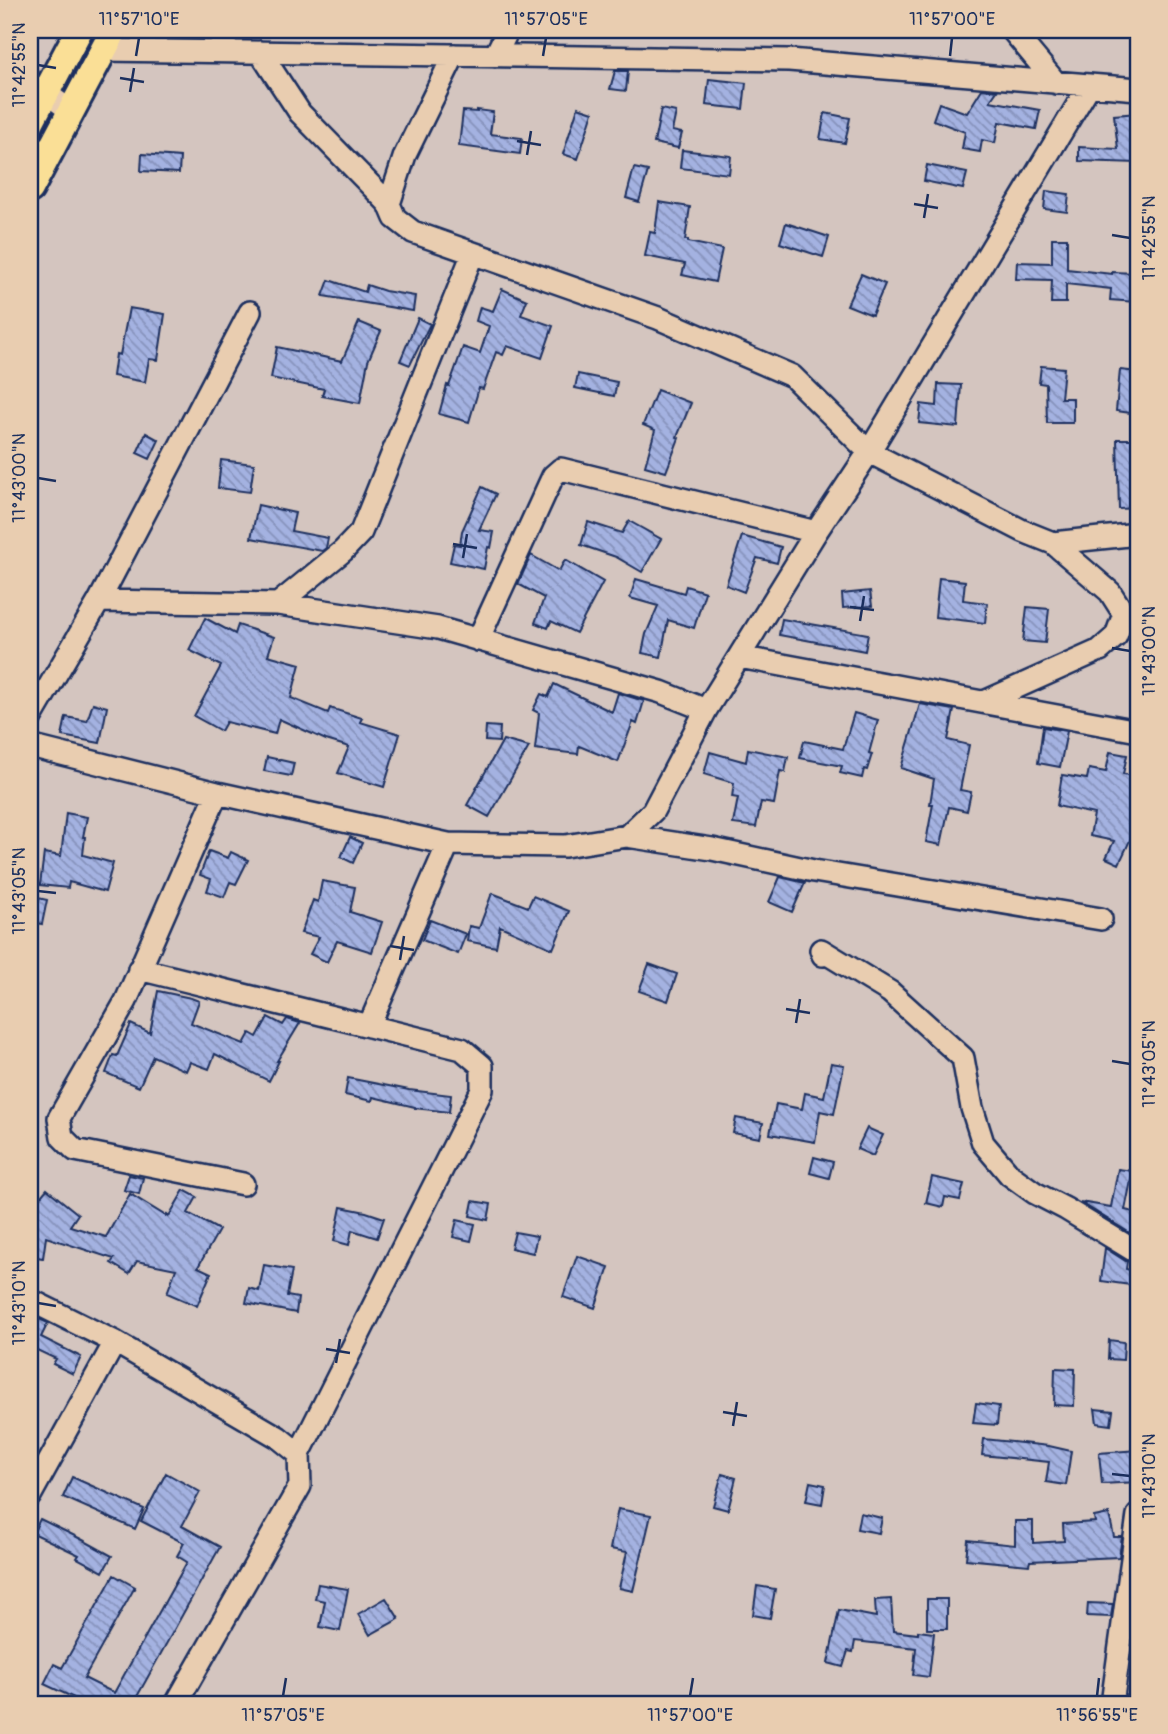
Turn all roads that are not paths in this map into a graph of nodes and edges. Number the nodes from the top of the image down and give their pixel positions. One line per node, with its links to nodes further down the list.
1 (79, 30): 10 (main road)
2 (508, 30): 7 (street)
3 (1012, 30): 8 (street)
4 (108, 40): 5 (street); 12 (main road)
5 (260, 52): 6 (street); 15 (street)
6 (454, 55): 7 (street); 15 (street)
7 (495, 56): 8 (street)
8 (1056, 83): 9 (street)
9 (1089, 86): 11 (street); 18 (street)
10 (38, 88): 12 (street); 13 (main road)
11 (1138, 89)
12 (71, 111): 14 (main road)
13 (30, 123)
14 (30, 189)
15 (389, 204): 16 (street)
16 (473, 253): 18 (street); 23 (street)
17 (250, 312): 22 (street)
18 (869, 452): 19 (street); 21 (street)
19 (816, 532): 24 (street); 25 (street)
20 (1138, 534): 21 (street)
21 (1053, 543): 26 (street)
22 (99, 601): 23 (street); 28 (street)
23 (278, 604): 24 (street)
24 (478, 640): 27 (street)
25 (739, 657): 26 (street); 27 (street)
26 (984, 702): 29 (street)
27 (706, 710): 32 (street)
28 (30, 719)
29 (1138, 731)
30 (30, 746): 31 (street)
31 (217, 793): 33 (street); 36 (street)
32 (627, 836): 33 (street); 34 (street)
33 (448, 844): 37 (street)
34 (1101, 919)
35 (823, 955): 39 (street)
36 (139, 969): 37 (street); 38 (street)
37 (369, 1026): 42 (street)
38 (243, 1184)
39 (1138, 1253)
40 (30, 1300): 41 (street)
41 (115, 1342): 42 (street); 43 (street)
42 (299, 1454): 45 (street)
43 (30, 1496)
44 (1138, 1515): 46 (street)
45 (176, 1704)
46 (1112, 1704)

